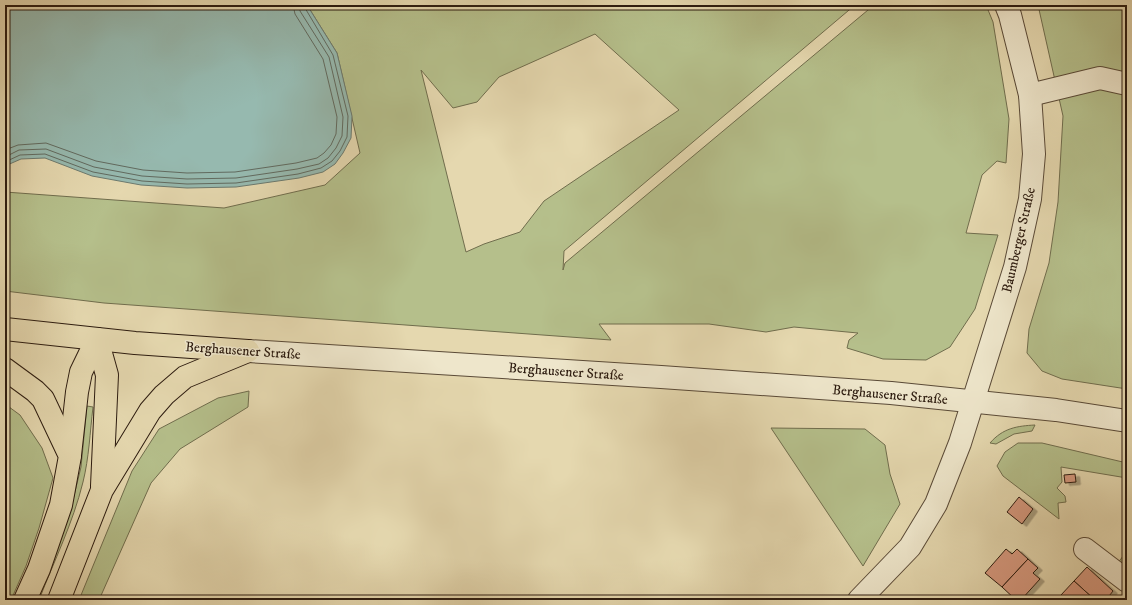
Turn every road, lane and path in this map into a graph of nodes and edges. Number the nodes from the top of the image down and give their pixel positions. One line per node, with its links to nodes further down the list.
1 (1006, 5): 3 (street, Baumberger Straße)
2 (1127, 84): 3 (street)
3 (1030, 95): 8 (street, Baumberger Straße)
4 (5, 329): 5 (main road, Berghausener Straße)
5 (98, 339): 6 (main road, Berghausener Straße); 10 (main road); 11 (main road)
6 (248, 351): 8 (street, Berghausener Straße); 11 (main road)
7 (5, 369): 10 (main road)
8 (973, 401): 9 (street, Berghausener Straße); 16 (street, Baumberger Straße)
9 (1127, 421)
10 (70, 456): 14 (main road)
11 (102, 490): 15 (main road)
12 (1085, 549): 13 (street)
13 (1127, 581)
14 (25, 600)
15 (59, 600)
16 (859, 600)

